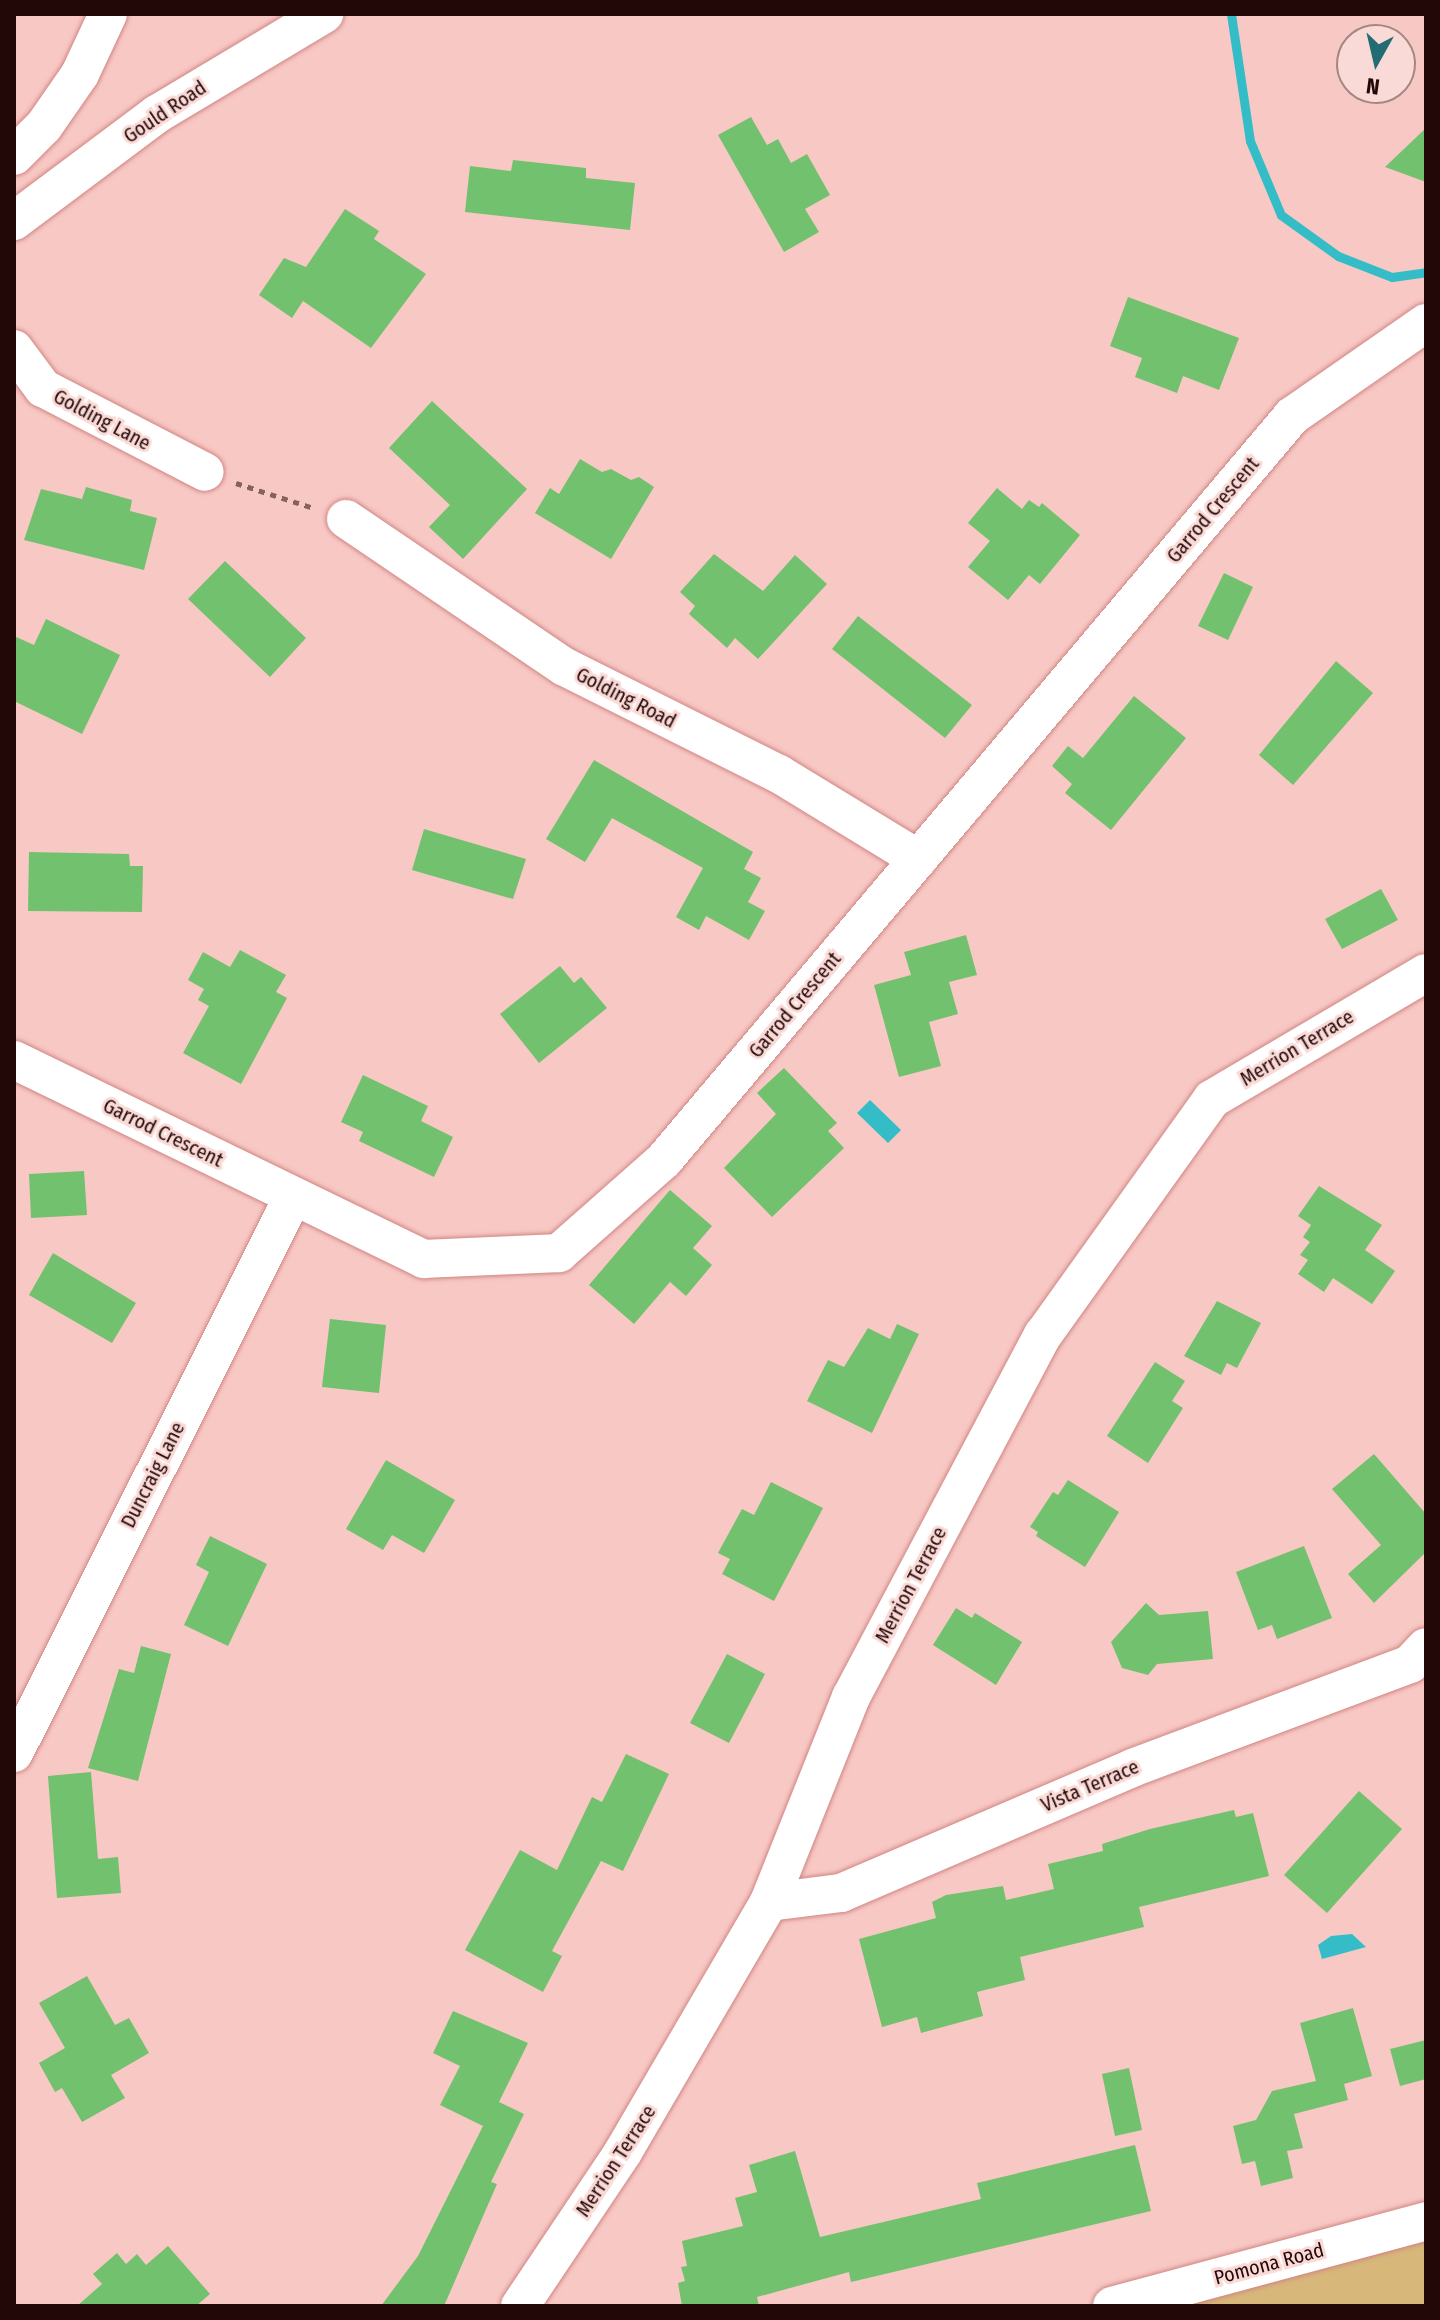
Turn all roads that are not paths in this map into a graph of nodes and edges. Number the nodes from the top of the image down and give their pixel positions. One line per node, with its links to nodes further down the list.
1 (108, 14): 3 (street)
2 (324, 14): 4 (street, Gould Road)
3 (14, 156)
4 (14, 221)
5 (1426, 323): 9 (street, Garrod Crescent)
6 (14, 349): 7 (street, Golding Lane)
7 (205, 472)
8 (346, 519): 9 (street, Golding Road)
9 (918, 859): 12 (street, Garrod Crescent)
10 (1426, 973): 15 (street, Merrion Terrace)
11 (14, 1060): 12 (street, Garrod Crescent)
12 (293, 1197): 14 (street, Duncraig Lane)
13 (1421, 1667): 15 (street, Vista Terrace)
14 (14, 1753)
15 (769, 1902): 17 (street, Merrion Terrace)
16 (1426, 2221): 18 (street, Pomona Road)
17 (520, 2306)
18 (1112, 2306)

